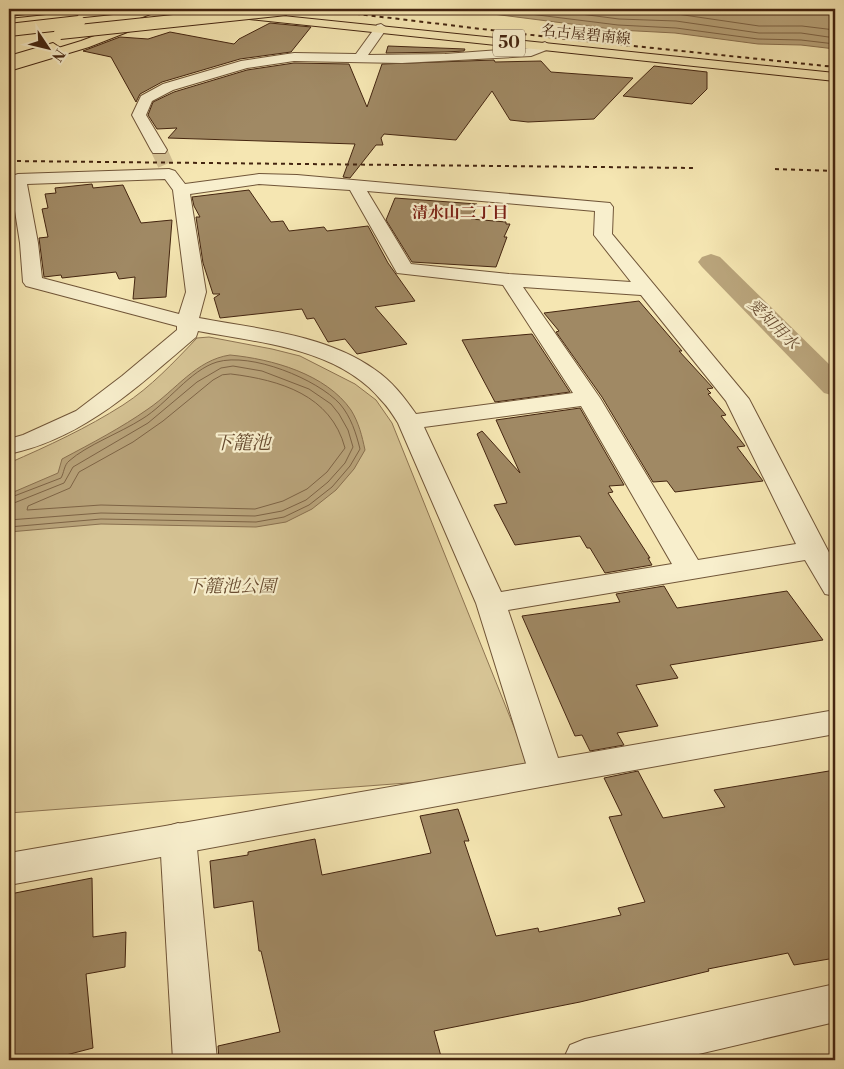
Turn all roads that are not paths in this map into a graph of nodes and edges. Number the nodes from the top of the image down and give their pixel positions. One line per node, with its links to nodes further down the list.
1 (42, 9): 9 (main road)
2 (164, 9): 16 (main road)
3 (177, 9): 17 (main road)
4 (184, 9): 11 (main road, 名古屋碧南線 / 50)
5 (200, 9): 8 (main road)
6 (211, 9): 8 (main road)
7 (286, 9): 13 (main road, bridge)
8 (133, 12): 10 (main road); 12 (main road, bridge)
9 (9, 13)
10 (9, 22)
11 (381, 28): 14 (main road, 名古屋碧南線 / 50); 15 (street)
12 (9, 30)
13 (9, 40)
14 (545, 46): 15 (street); 18 (main road, 名古屋碧南線 / 50)
15 (358, 59): 19 (street)
16 (9, 61)
17 (9, 67)
18 (835, 77)
19 (159, 150)
20 (356, 186): 21 (street); 22 (street); 23 (street)
21 (181, 190): 24 (street); 24 (street)
22 (509, 280): 23 (street); 25 (street)
23 (648, 289): 28 (street)
24 (187, 322): 26 (street); 27 (street)
25 (588, 398): 26 (street); 29 (street)
26 (410, 422): 31 (street)
27 (9, 447)
28 (813, 550): 29 (street); 30 (street)
29 (690, 570): 31 (street)
30 (835, 587)
31 (491, 603): 33 (street)
32 (835, 722): 33 (street)
33 (546, 773): 34 (street)
34 (178, 838): 35 (street); 37 (street)
35 (9, 869)
36 (835, 1003): 38 (street)
37 (195, 1060)
38 (585, 1060)

